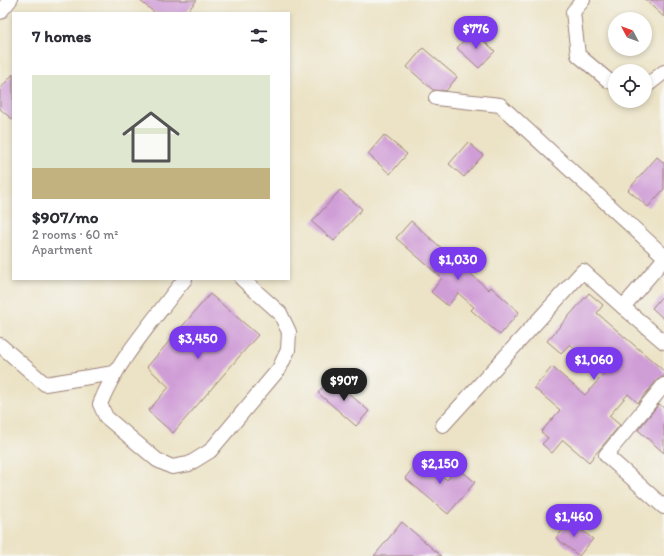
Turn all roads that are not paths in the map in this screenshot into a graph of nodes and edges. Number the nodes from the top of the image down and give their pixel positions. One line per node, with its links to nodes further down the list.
1 (583, 0): 3 (street)
2 (664, 72): 4 (street)
3 (608, 80)
4 (652, 81)
5 (436, 98): 6 (street)
6 (662, 252): 9 (street)
7 (184, 280): 12 (street)
8 (243, 280): 12 (street)
9 (622, 306): 10 (street); 14 (street)
10 (664, 342)
11 (0, 345): 12 (street)
12 (114, 373)
13 (664, 385): 15 (street)
14 (443, 425)
15 (664, 507)

